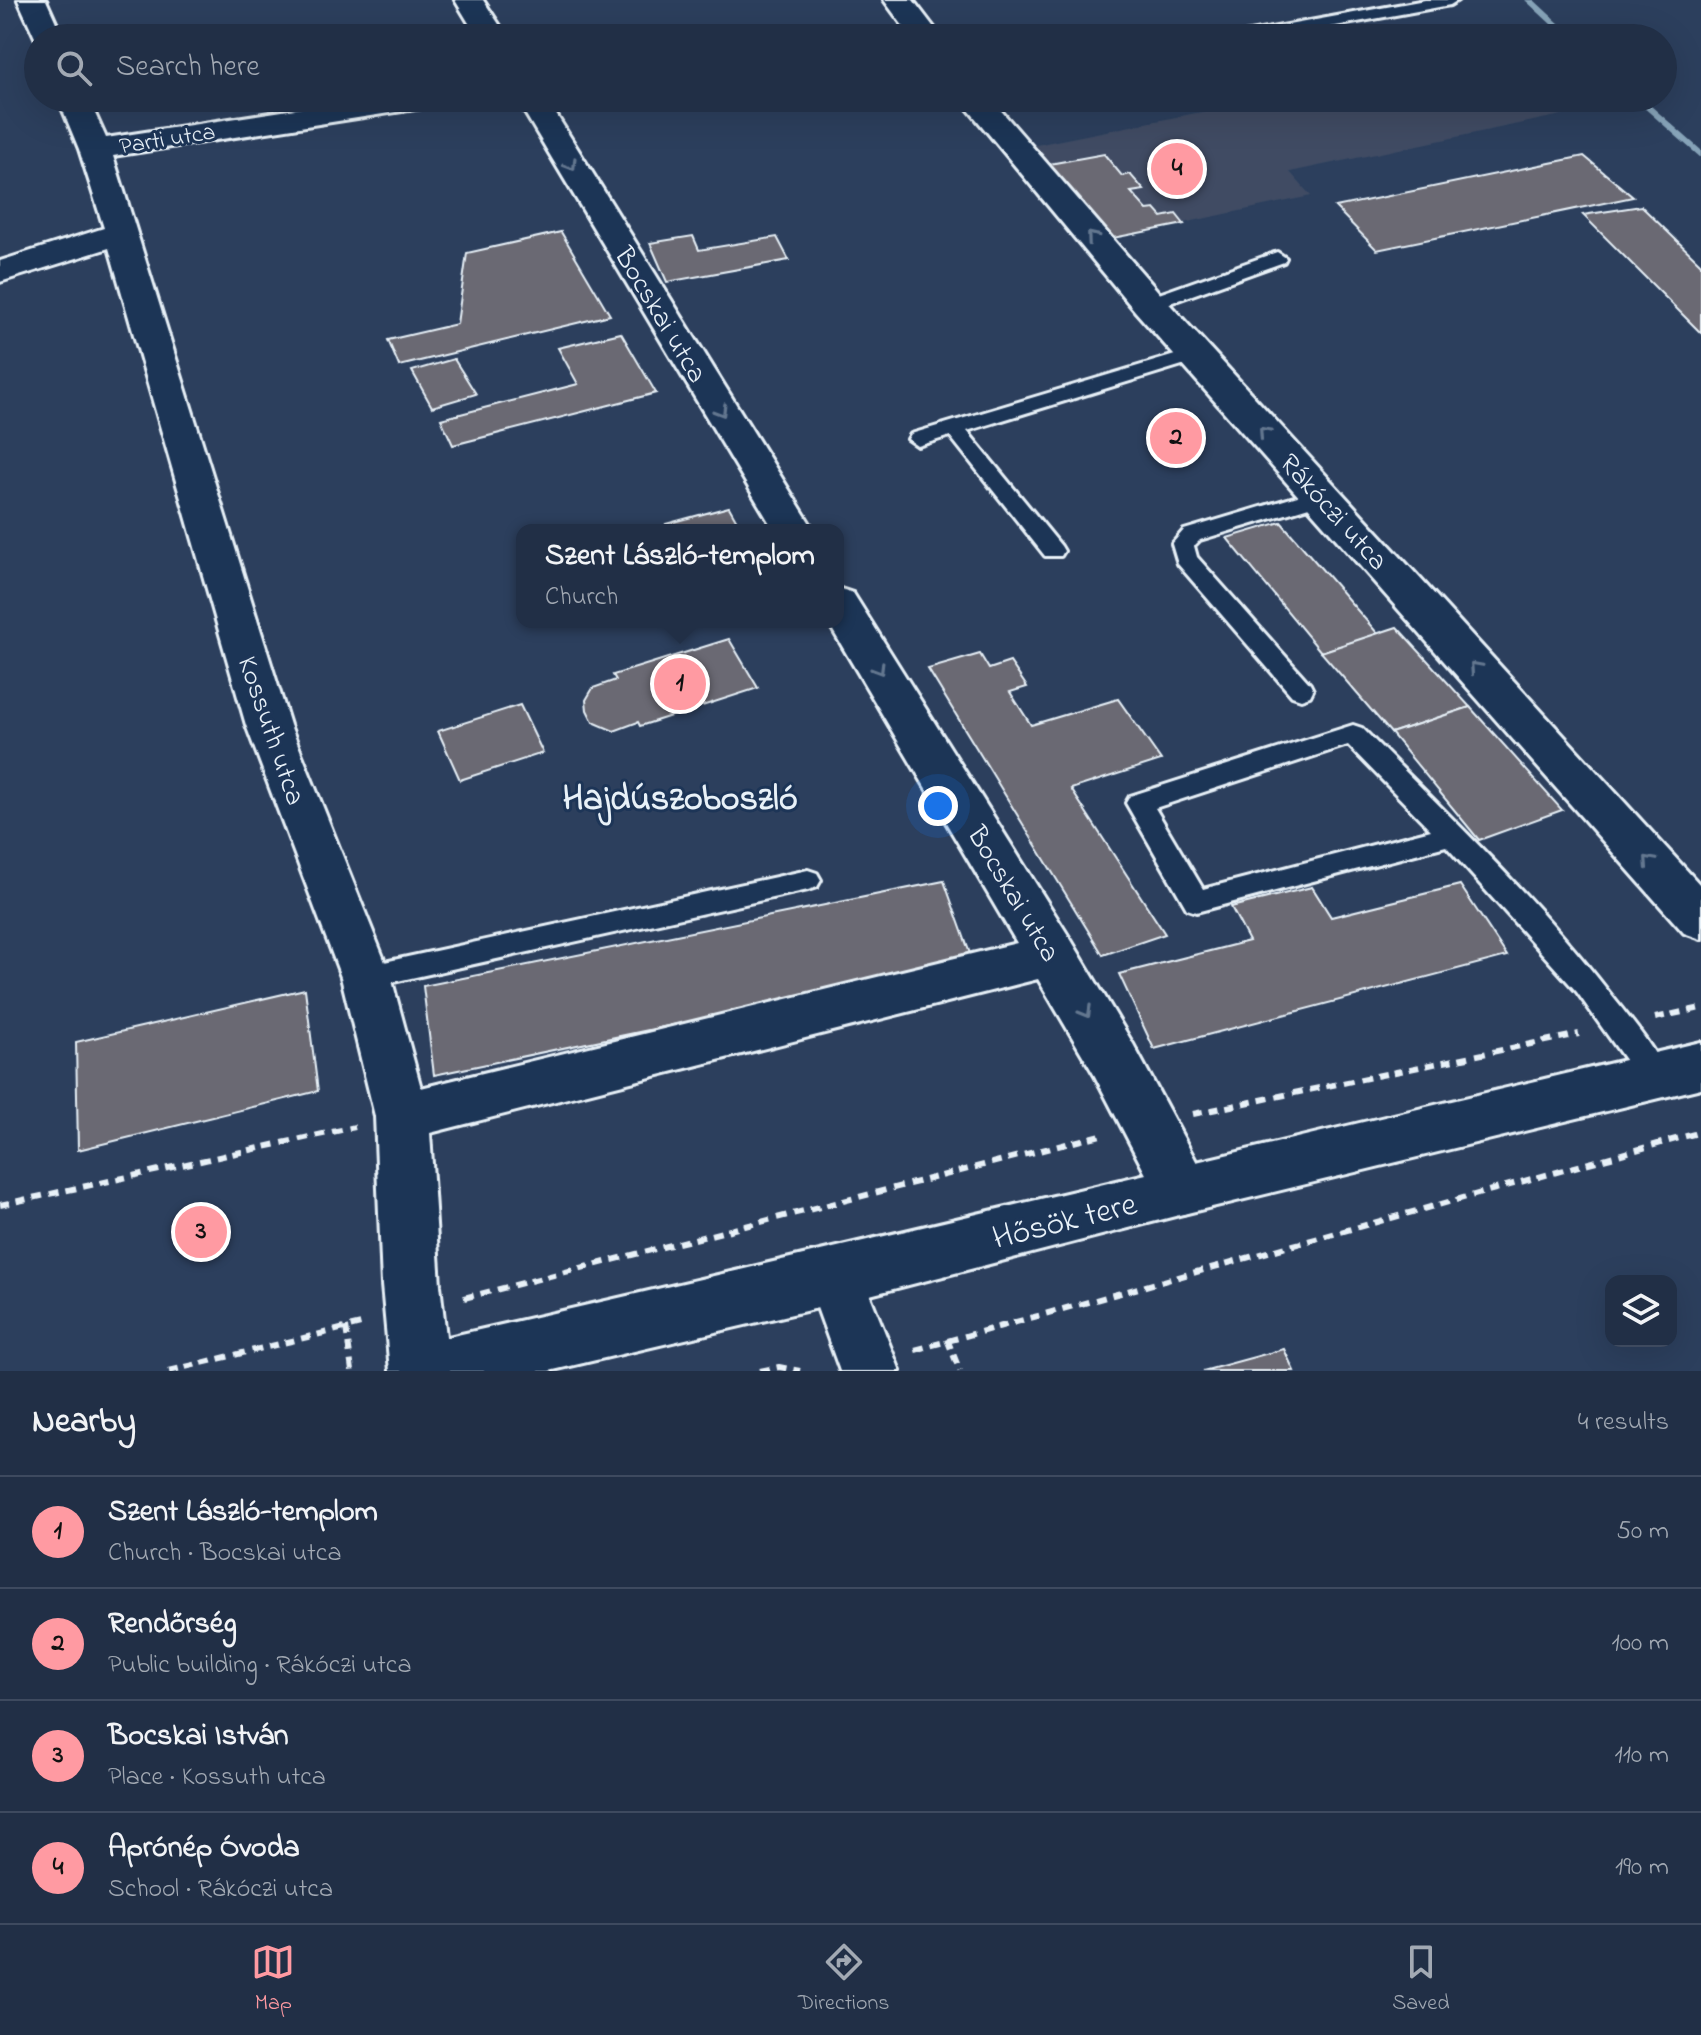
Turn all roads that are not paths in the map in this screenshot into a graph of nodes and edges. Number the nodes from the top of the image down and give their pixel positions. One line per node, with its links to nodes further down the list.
1 (32, 0): 5 (street)
2 (898, 0): 7 (street)
3 (1450, 0): 8 (lane)
4 (475, 1): 6 (street)
5 (42, 24)
6 (486, 24)
7 (916, 24)
8 (1320, 24)
9 (79, 112): 13 (street, Kossuth utca)
10 (337, 112): 13 (street, Parti utca)
11 (540, 112): 22 (street, Bocskai utca, one-way to 22)
12 (986, 112): 17 (street, Rákóczi utca, one-way to 12)
13 (95, 149): 14 (street, Kossuth utca)
14 (122, 233): 16 (street); 30 (street, Kossuth utca)
15 (1277, 258): 17 (lane)
16 (0, 272)
17 (1149, 304): 18 (street, Rákóczi utca)
18 (1195, 355): 19 (lane); 21 (street, Rákóczi utca, one-way to 18)
19 (954, 428): 20 (lane); 23 (lane)
20 (918, 439)
21 (1321, 496): 25 (lane); 28 (street, Rákóczi utca, one-way to 21)
22 (790, 524)
23 (1053, 551)
24 (844, 613): 29 (street, Bocskai utca, one-way to 29)
25 (1301, 690)
26 (1449, 835): 26 (lane); 31 (lane)
27 (808, 880): 30 (lane)
28 (1701, 919)
29 (1053, 955): 32 (street); 33 (street, Bocskai utca, one-way to 33)
30 (366, 977): 32 (street, Kossuth utca)
31 (1677, 1071): 33 (street, Hősök tere)
32 (402, 1116): 36 (street, Kossuth utca)
33 (1183, 1189): 34 (street, Hősök tere)
34 (835, 1277): 35 (street); 36 (street, Hősök tere)
35 (869, 1369)
36 (423, 1371)

